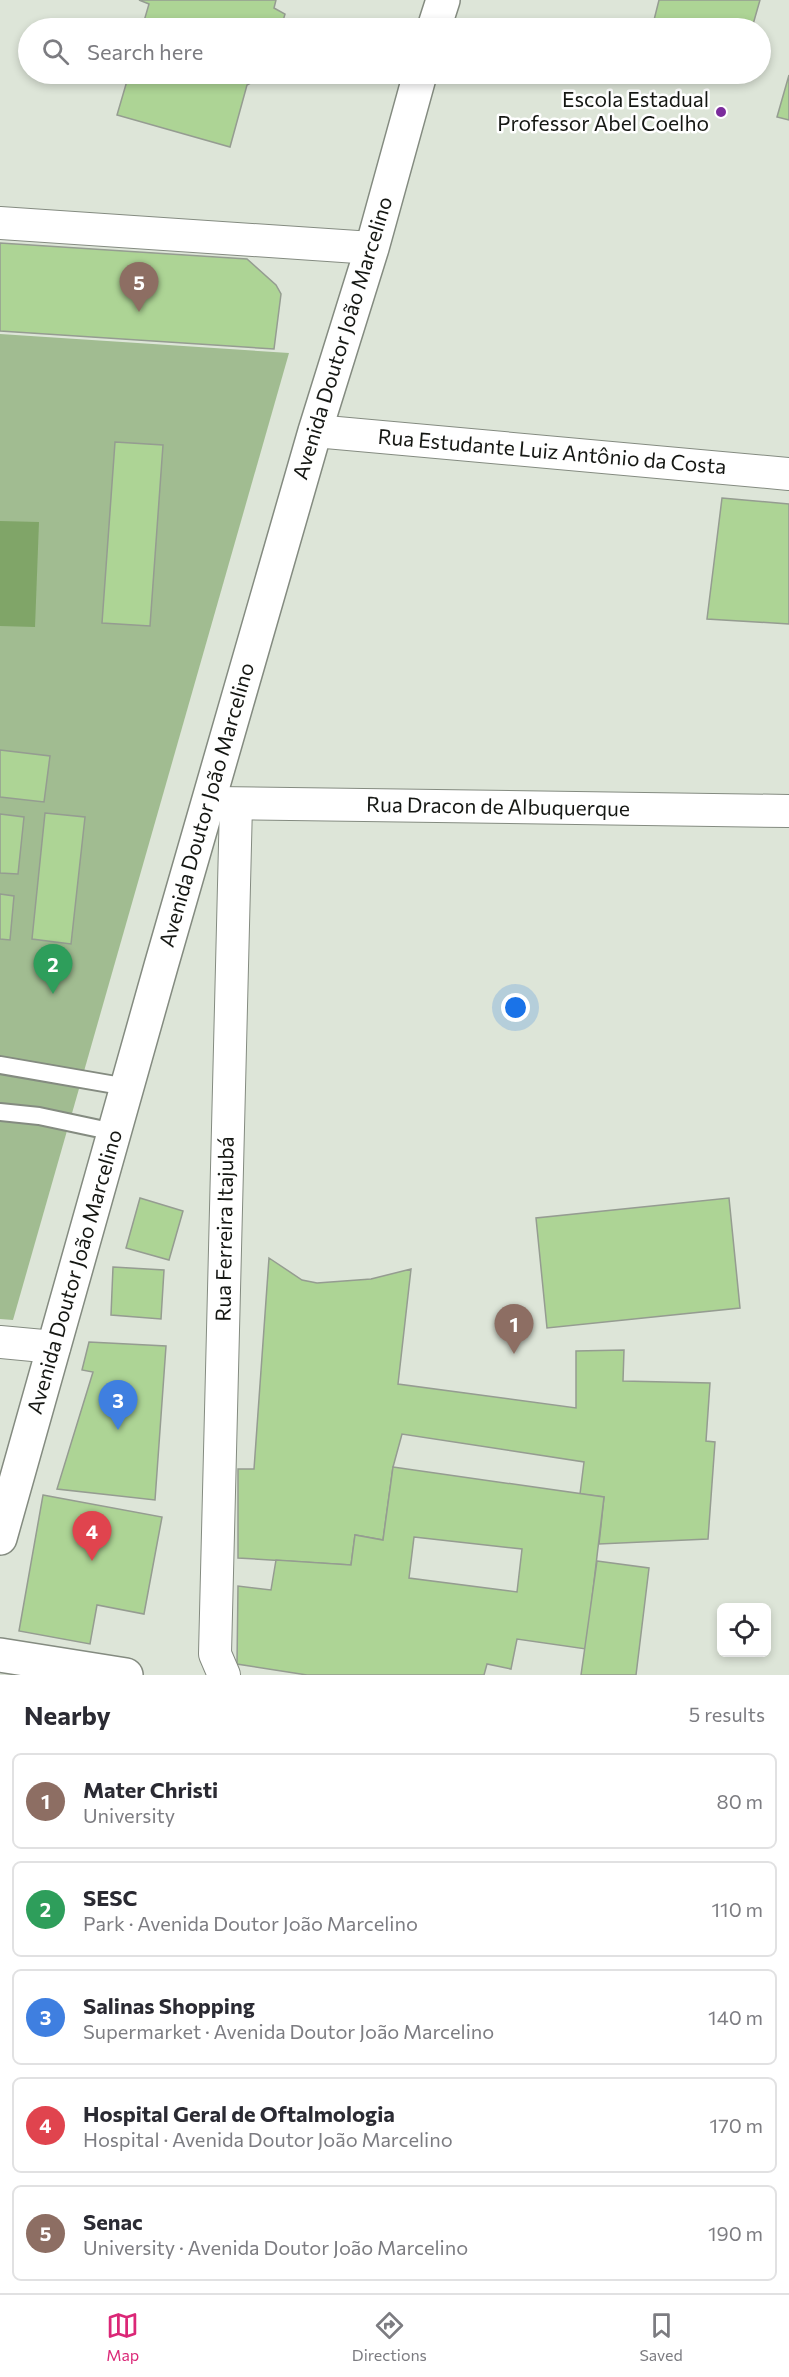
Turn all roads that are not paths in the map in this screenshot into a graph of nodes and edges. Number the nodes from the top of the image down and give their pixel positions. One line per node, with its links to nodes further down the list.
1 (443, 0): 2 (street)
2 (437, 18)
3 (417, 84): 5 (street, Avenida Doutor João Marcelino)
4 (0, 222): 5 (street)
5 (372, 248): 6 (street, Avenida Doutor João Marcelino)
6 (315, 430): 7 (street, Rua Estudante Luiz Antônio da Costa); 8 (street, Avenida Doutor João Marcelino)
7 (789, 474)
8 (222, 803): 9 (street, Rua Dracon de Albuquerque); 11 (street, Avenida Doutor João Marcelino); 18 (street, Rua Ferreira Itajubá)
9 (789, 811)
10 (0, 1065): 11 (lane)
11 (127, 1087): 13 (street, Avenida Doutor João Marcelino)
12 (0, 1112): 13 (lane)
13 (114, 1132): 15 (street, Avenida Doutor João Marcelino)
14 (0, 1342): 15 (street)
15 (54, 1347): 16 (street, Avenida Doutor João Marcelino)
16 (0, 1538)
17 (0, 1654): 19 (street)
18 (215, 1668)
19 (126, 1675)

